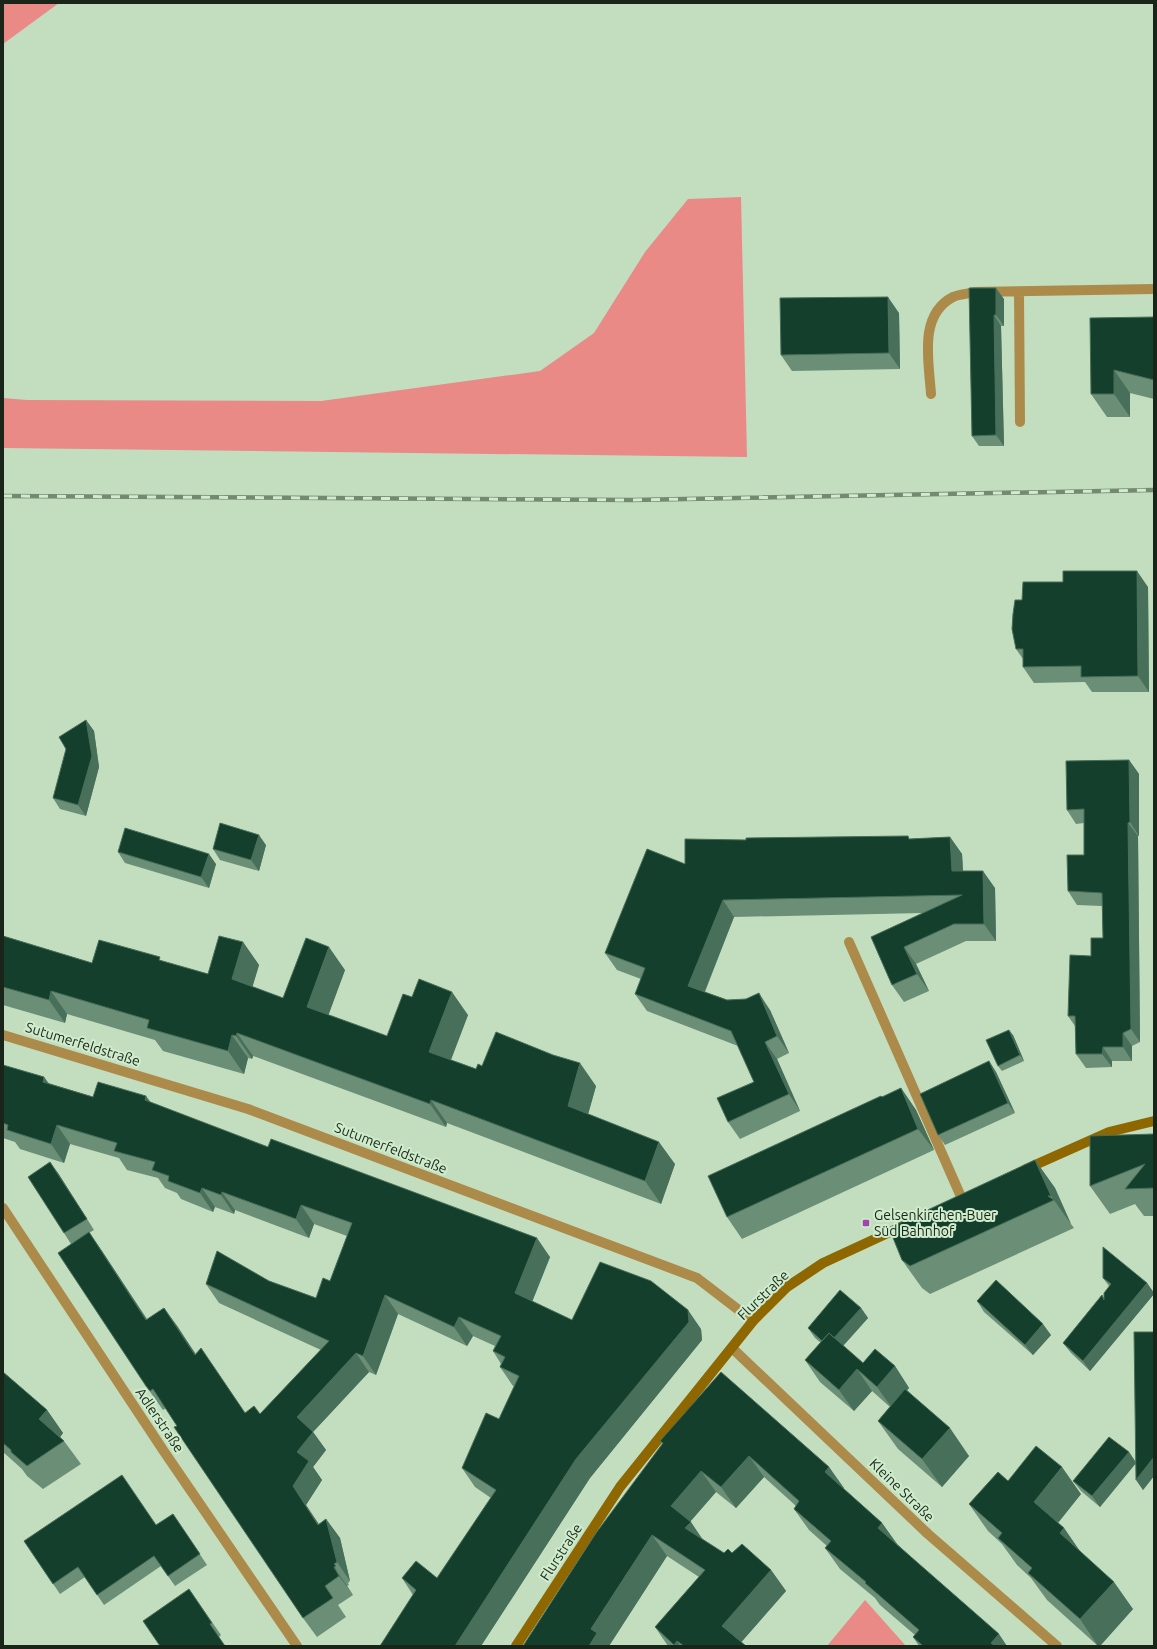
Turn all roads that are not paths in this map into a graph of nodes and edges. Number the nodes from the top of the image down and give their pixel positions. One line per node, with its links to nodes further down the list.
1 (1154, 289): 2 (street)
2 (1019, 293): 3 (street); 4 (street)
3 (931, 394)
4 (1020, 422)
5 (850, 942): 9 (street)
6 (3, 1035): 12 (street, Sutumerfeldstraße)
7 (1154, 1121): 8 (street)
8 (1019, 1173)
9 (962, 1199)
10 (3, 1208): 14 (street, Adlerstraße)
11 (914, 1221): 12 (street, Flurstraße)
12 (753, 1321): 13 (street, Flurstraße)
13 (732, 1348): 15 (street, Flurstraße); 16 (street, Kleine Straße)
14 (296, 1646)
15 (516, 1646)
16 (1057, 1646)

